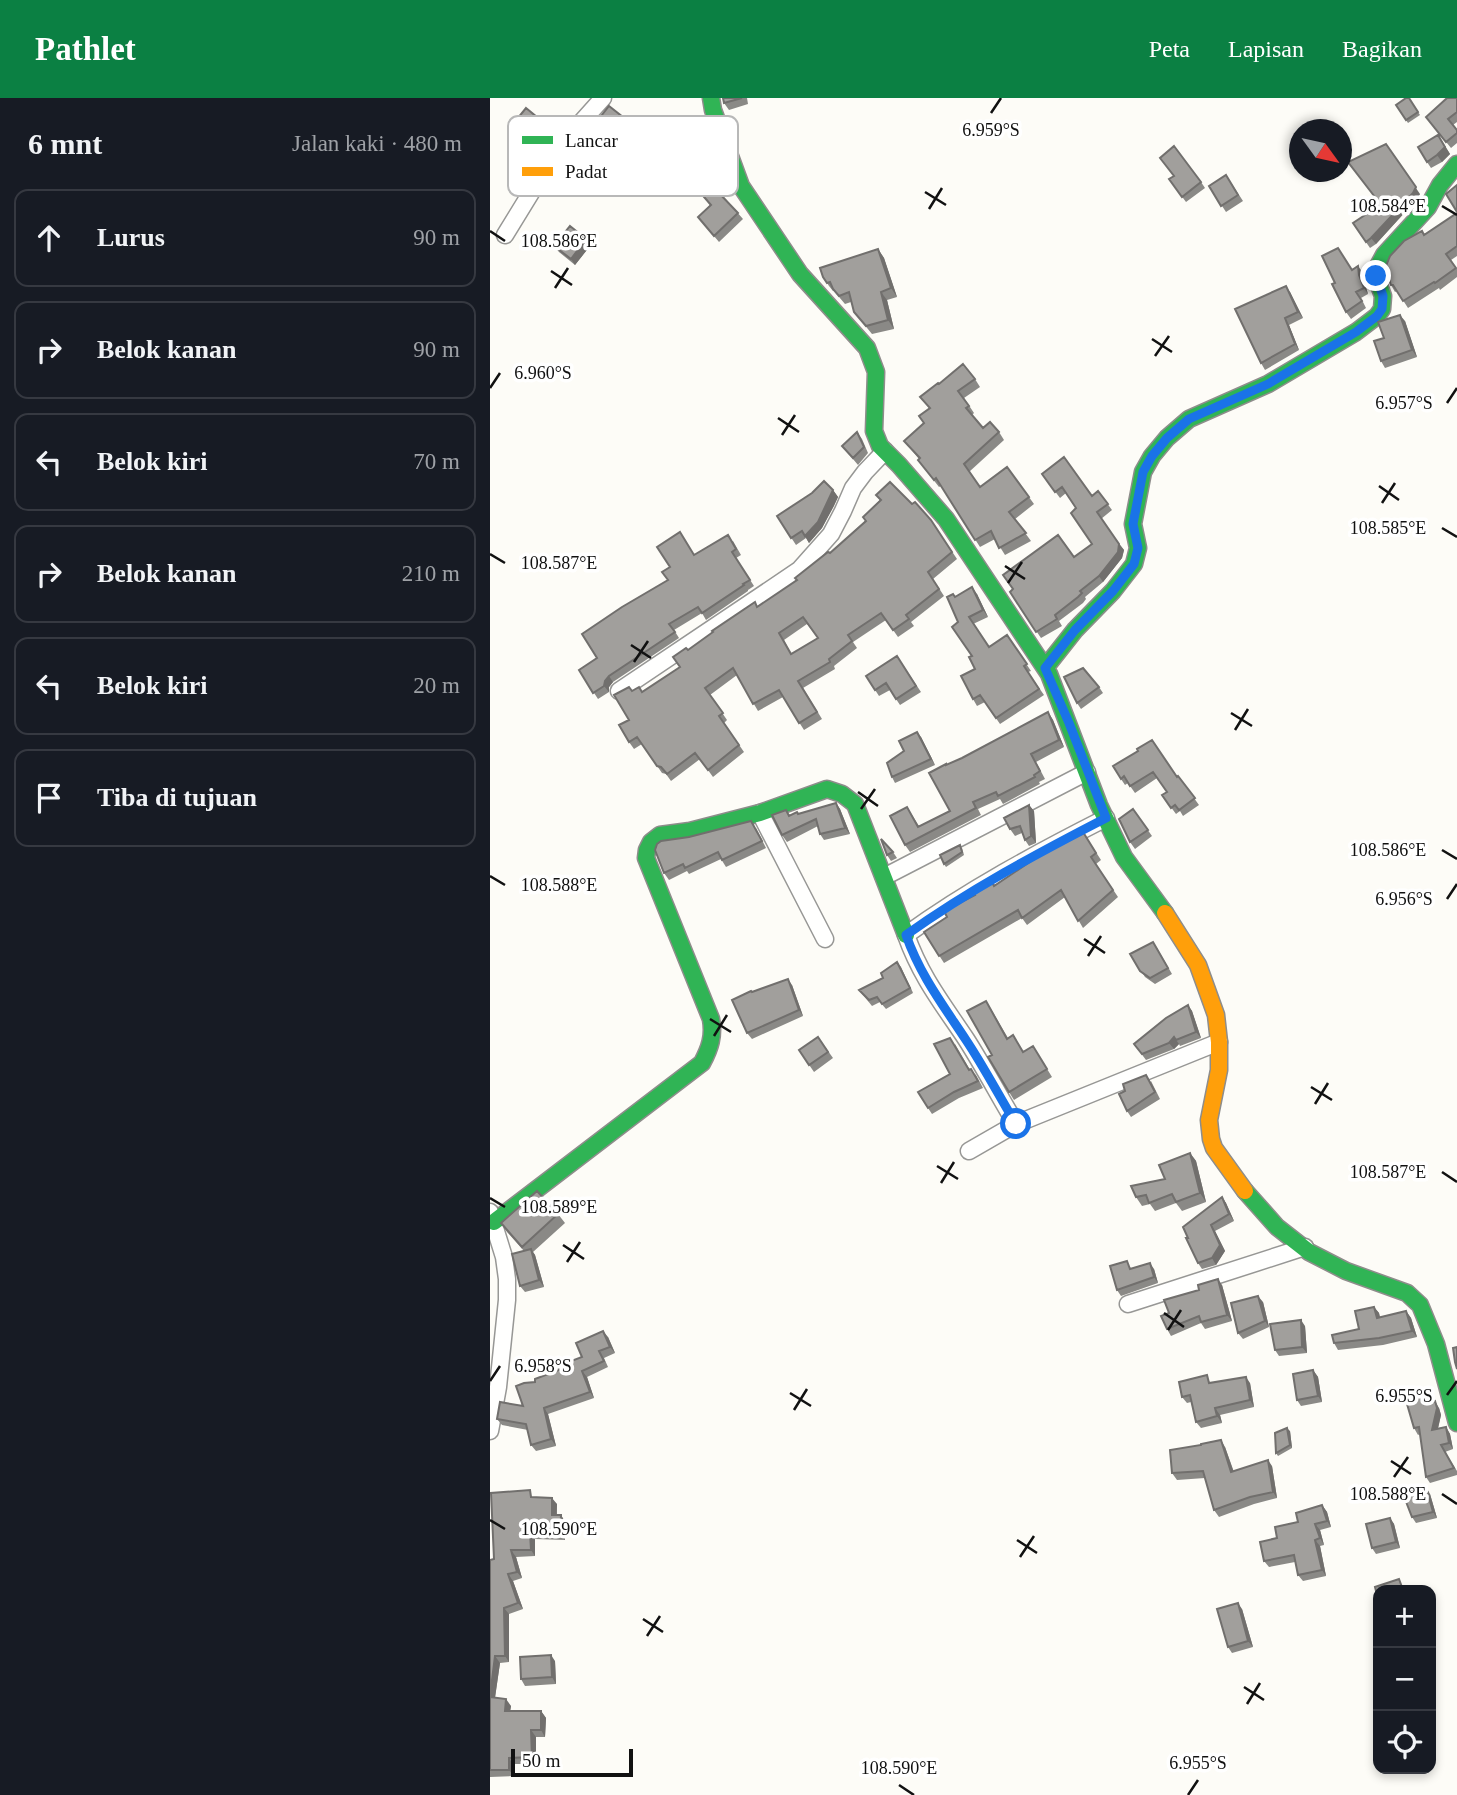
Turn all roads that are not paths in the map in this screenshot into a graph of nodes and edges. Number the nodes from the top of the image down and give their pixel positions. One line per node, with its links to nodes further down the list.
1 (603, 98): 3 (street)
2 (711, 98): 4 (street)
3 (587, 116)
4 (715, 116)
5 (1457, 164): 10 (street)
6 (738, 178): 9 (street)
7 (529, 196): 8 (street)
8 (505, 235)
9 (885, 451): 10 (street); 11 (street)
10 (1045, 668): 12 (street)
11 (620, 691)
12 (1087, 772): 14 (street); 15 (street)
13 (760, 813): 15 (street); 17 (street); 21 (street)
14 (1106, 818): 16 (street); 18 (street)
15 (884, 877): 16 (street)
16 (906, 935): 19 (street)
17 (825, 939)
18 (1219, 1042): 19 (street); 22 (street)
19 (1016, 1124): 20 (street)
20 (969, 1151)
21 (492, 1217): 25 (street)
22 (1305, 1247): 23 (street); 24 (street)
23 (1128, 1304)
24 (1457, 1423)
25 (490, 1431)

